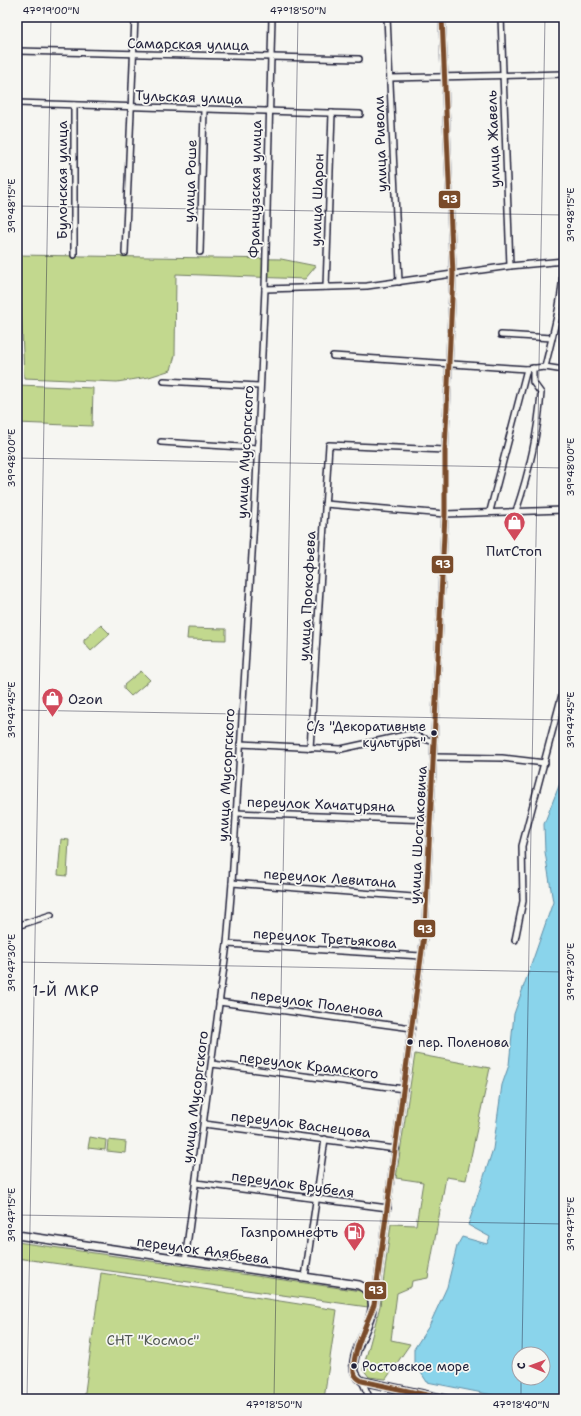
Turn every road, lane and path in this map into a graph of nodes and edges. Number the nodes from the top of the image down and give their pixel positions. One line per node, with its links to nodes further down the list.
1 (135, 17): 7 (street)
2 (272, 17): 8 (street, Французская улица)
3 (388, 17): 12 (street, улица Риволи)
4 (442, 17): 13 (street, улица Шостаковича)
5 (501, 17): 11 (street, улица Жавель)
6 (17, 51): 7 (street, Самарская улица)
7 (133, 55): 8 (street, Самарская улица); 16 (street)
8 (270, 57): 9 (street, Самарская улица); 18 (street, Французская улица)
9 (358, 59)
10 (564, 74): 11 (street)
11 (503, 76): 13 (street); 25 (street, улица Жавель)
12 (390, 78): 13 (street); 27 (street, улица Риволи)
13 (445, 78): 26 (street, улица Шостаковича)
14 (17, 103): 15 (street, Тульская улица)
15 (74, 104): 16 (street, Тульская улица); 23 (street, Булонская улица)
16 (131, 108): 17 (street, Тульская улица); 22 (street)
17 (204, 110): 18 (street, Тульская улица); 21 (street, улица Роше)
18 (269, 112): 19 (street, Тульская улица); 29 (street, Французская улица)
19 (332, 113): 20 (street, Тульская улица); 28 (street, улица Шарон)
20 (360, 114)
21 (200, 252)
22 (125, 254)
23 (74, 255)
24 (564, 261): 25 (street); 31 (street)
25 (509, 263): 26 (street)
26 (453, 275): 27 (street); 33 (street, улица Шостаковича)
27 (399, 282): 28 (street)
28 (326, 287): 29 (street)
29 (266, 289): 39 (street, улица Мусоргского)
30 (502, 335): 31 (street)
31 (552, 338): 34 (street)
32 (333, 356): 33 (street)
33 (448, 364): 36 (street); 42 (street, улица Шостаковича)
34 (545, 367): 35 (street); 37 (street)
35 (533, 368): 36 (street); 46 (street)
36 (527, 369): 45 (street)
37 (564, 370)
38 (164, 381): 39 (street)
39 (259, 386): 41 (street, улица Мусоргского)
40 (161, 442): 41 (street)
41 (258, 448): 50 (street, улица Мусоргского)
42 (445, 450): 43 (street, улица Прокофьева); 47 (street, улица Шостаковича)
43 (325, 504): 47 (street); 51 (street, улица Прокофьева)
44 (564, 510): 46 (street)
45 (490, 511): 46 (street); 47 (street)
46 (516, 511)
47 (445, 514): 49 (street, улица Шостаковича)
48 (564, 687): 53 (street)
49 (434, 742): 51 (street); 52 (street, улица Шостаковича)
50 (240, 744): 51 (street); 54 (street, улица Мусоргского)
51 (310, 748)
52 (434, 757): 53 (street); 55 (street, улица Шостаковича)
53 (544, 763): 60 (street)
54 (236, 813): 55 (street, переулок Хачатуряна); 56 (street, улица Мусоргского)
55 (430, 820): 57 (street, улица Шостаковича)
56 (232, 882): 57 (street, переулок Левитана); 61 (street, улица Мусоргского)
57 (426, 898): 62 (street, улица Шостаковича)
58 (51, 914): 59 (street)
59 (17, 926)
60 (515, 940)
61 (227, 944): 62 (street, переулок Третьякова); 63 (street, улица Мусоргского)
62 (421, 956): 64 (street, улица Шостаковича)
63 (219, 1002): 64 (street, переулок Поленова); 65 (street, улица Мусоргского)
64 (412, 1028): 66 (street, улица Шостаковича)
65 (212, 1064): 66 (street, переулок Крамского); 67 (street, улица Мусоргского)
66 (404, 1089): 69 (street, улица Шостаковича)
67 (204, 1124): 68 (street, переулок Васнецова); 70 (street, улица Мусоргского)
68 (325, 1139): 69 (street, переулок Васнецова); 71 (street)
69 (396, 1149): 72 (street, улица Шостаковича)
70 (196, 1183): 71 (street, переулок Врубеля); 74 (street, улица Мусоргского)
71 (317, 1199): 72 (street, переулок Врубеля); 75 (street)
72 (388, 1208): 76 (street, улица Шостаковича)
73 (17, 1235): 74 (main road, переулок Алябьева)
74 (185, 1261): 75 (main road, переулок Алябьева)
75 (305, 1277): 76 (main road, переулок Алябьева)
76 (374, 1305): 77 (main road)
77 (362, 1381): 78 (street); 79 (main road)
78 (370, 1399)
79 (445, 1399)

